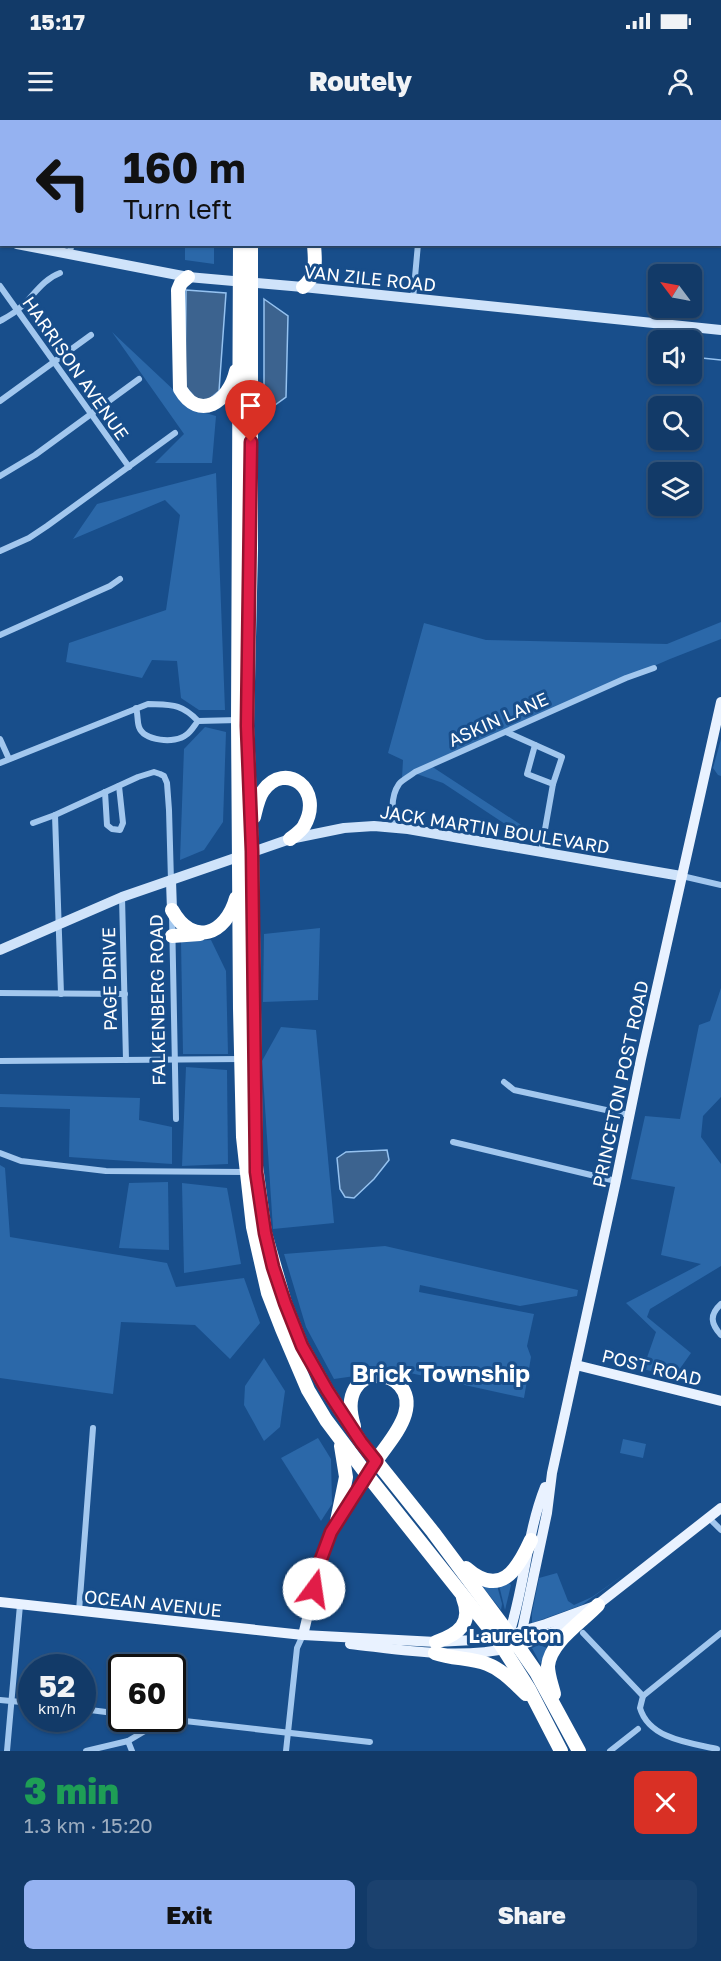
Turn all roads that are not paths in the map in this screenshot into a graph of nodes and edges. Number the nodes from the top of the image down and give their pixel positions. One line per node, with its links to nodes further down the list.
1 (39, 246): 6 (street, VAN ZILE ROAD)
2 (240, 246): 9 (highway)
3 (251, 246): 9 (highway)
4 (314, 246): 11 (highway)
5 (418, 246): 12 (street)
6 (71, 249): 8 (street, VAN ZILE ROAD)
7 (60, 273): 13 (street)
8 (188, 277): 9 (street, VAN ZILE ROAD); 17 (highway)
9 (246, 283): 11 (street, VAN ZILE ROAD); 17 (highway); 44 (highway)
10 (0, 286): 13 (street, HARRISON AVENUE)
11 (303, 287): 12 (street, VAN ZILE ROAD)
12 (413, 299): 15 (street, VAN ZILE ROAD)
13 (17, 310): 14 (street); 18 (street, HARRISON AVENUE)
14 (0, 321)
15 (721, 330)
16 (91, 335): 18 (street)
17 (240, 349): 31 (highway)
18 (54, 362): 20 (street); 21 (street, HARRISON AVENUE)
19 (139, 379): 21 (street)
20 (0, 401)
21 (91, 414): 23 (street, HARRISON AVENUE); 24 (street)
22 (176, 433): 23 (street)
23 (129, 467): 25 (street)
24 (0, 476)
25 (0, 551)
26 (120, 579): 27 (street)
27 (0, 635)
28 (654, 668): 34 (street, ASKIN LANE)
29 (721, 702): 33 (main road, PRINCETON POST ROAD)
30 (136, 708): 32 (street); 32 (street); 37 (street)
31 (238, 720): 32 (street); 48 (highway)
32 (198, 721)
33 (718, 729): 49 (main road, PRINCETON POST ROAD)
34 (506, 732): 36 (street); 45 (street, ASKIN LANE)
35 (0, 739): 37 (street)
36 (535, 745): 39 (street); 39 (street)
37 (9, 759): 38 (street)
38 (0, 763)
39 (553, 784): 47 (street)
40 (119, 786): 41 (street); 41 (street); 50 (street)
41 (105, 792): 42 (street)
42 (55, 815): 43 (street); 55 (street)
43 (33, 823)
44 (251, 828): 46 (highway); 48 (highway)
45 (396, 829): 46 (street, JACK MARTIN BOULEVARD); 47 (street, JACK MARTIN BOULEVARD)
46 (290, 839): 48 (street, JACK MARTIN BOULEVARD)
47 (541, 852): 49 (street, JACK MARTIN BOULEVARD)
48 (246, 854): 50 (street, JACK MARTIN BOULEVARD); 51 (highway); 79 (highway)
49 (681, 876): 52 (street); 67 (main road, PRINCETON POST ROAD)
50 (171, 881): 53 (street, JACK MARTIN BOULEVARD); 54 (street, FALKENBERG ROAD)
51 (240, 884): 56 (highway); 62 (highway)
52 (721, 885)
53 (122, 897): 55 (street, JACK MARTIN BOULEVARD); 61 (street, PAGE DRIVE)
54 (172, 910): 56 (highway); 57 (street, FALKENBERG ROAD)
55 (59, 924): 58 (street, JACK MARTIN BOULEVARD); 60 (street)
56 (202, 934): 57 (highway)
57 (172, 936): 64 (street, FALKENBERG ROAD)
58 (0, 950)
59 (0, 993): 60 (street)
60 (61, 994): 61 (street)
61 (124, 994): 63 (street, PAGE DRIVE)
62 (242, 1059): 64 (street); 71 (highway)
63 (126, 1060): 64 (street); 65 (street)
64 (174, 1060): 68 (street, FALKENBERG ROAD)
65 (0, 1061)
66 (504, 1082): 67 (street)
67 (629, 1115): 72 (main road, PRINCETON POST ROAD)
68 (176, 1119)
69 (453, 1142): 72 (street)
70 (0, 1153): 71 (street)
71 (246, 1172): 78 (highway)
72 (616, 1181): 75 (main road, PRINCETON POST ROAD)
73 (721, 1304): 74 (street)
74 (721, 1335)
75 (576, 1365): 76 (main road, POST ROAD); 81 (main road, PRINCETON POST ROAD)
76 (721, 1401)
77 (93, 1428): 93 (street)
78 (338, 1436): 82 (highway); 85 (highway)
79 (361, 1442): 80 (highway); 80 (highway)
80 (376, 1461): 82 (main road); 88 (highway)
81 (552, 1473): 87 (main road, PRINCETON POST ROAD); 97 (main road, PRINCETON POST ROAD)
82 (368, 1476): 85 (main road); 89 (highway)
83 (721, 1508): 84 (main road, OCEAN AVENUE)
84 (710, 1518): 86 (street); 92 (main road, OCEAN AVENUE)
85 (337, 1521): 96 (main road)
86 (721, 1530)
87 (531, 1540): 88 (highway); 97 (main road, PRINCETON POST ROAD)
88 (450, 1553): 97 (highway)
89 (461, 1593): 97 (highway); 98 (highway)
90 (0, 1602): 91 (main road, OCEAN AVENUE)
91 (20, 1605): 93 (main road, OCEAN AVENUE); 101 (street)
92 (598, 1605): 97 (main road, OCEAN AVENUE); 104 (highway)
93 (79, 1611): 96 (main road, OCEAN AVENUE)
94 (583, 1633): 99 (street)
95 (721, 1633): 99 (street)
96 (303, 1635): 98 (main road, OCEAN AVENUE); 108 (street)
97 (510, 1639): 98 (main road, OCEAN AVENUE); 103 (highway); 104 (highway)
98 (436, 1647): 103 (highway)
99 (643, 1696): 111 (street)
100 (0, 1700): 101 (street)
101 (12, 1701): 102 (street); 112 (street)
102 (18, 1702)
103 (539, 1708): 116 (highway)
104 (561, 1716): 117 (highway)
105 (186, 1721): 108 (street)
106 (638, 1729): 118 (street)
107 (144, 1732): 109 (street)
108 (288, 1732): 110 (street); 115 (street)
109 (128, 1741): 113 (street); 114 (street)
110 (370, 1742)
111 (717, 1749)
112 (7, 1751)
113 (86, 1751)
114 (132, 1751)
115 (286, 1751)
116 (561, 1751)
117 (579, 1751)
118 (609, 1751)

